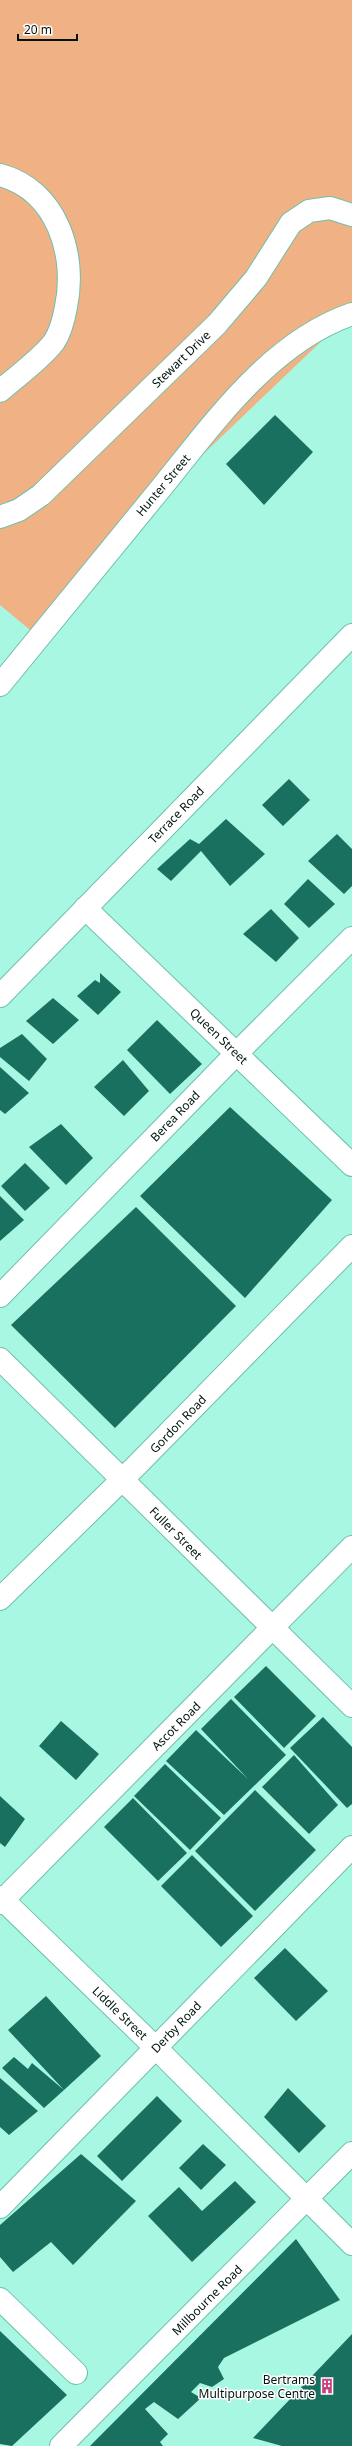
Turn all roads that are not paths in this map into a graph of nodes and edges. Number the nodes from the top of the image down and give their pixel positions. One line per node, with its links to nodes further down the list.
1 (0, 175): 4 (street)
2 (352, 215): 5 (street, Stewart Drive)
3 (352, 314): 7 (street, Hunter Street)
4 (0, 391)
5 (0, 517)
6 (352, 635): 8 (street, Terrace Road)
7 (0, 685)
8 (85, 908): 10 (street, Terrace Road); 11 (street, Queen Street)
9 (352, 938): 11 (street, Berea Road)
10 (0, 996)
11 (236, 1053): 12 (street, Queen Street); 14 (street, Berea Road)
12 (352, 1165)
13 (352, 1246): 16 (street, Gordon Road)
14 (0, 1296)
15 (0, 1359): 16 (street, Fuller Street)
16 (122, 1479): 18 (street, Gordon Road); 19 (street, Fuller Street)
17 (352, 1547): 19 (street, Ascot Road)
18 (0, 1599)
19 (272, 1629): 20 (street, Fuller Street); 22 (street, Ascot Road)
20 (352, 1706)
21 (352, 1847): 23 (street, Derby Road)
22 (1, 1900): 23 (street, Liddle Street)
23 (156, 2048): 25 (street, Liddle Street); 26 (street, Derby Road)
24 (352, 2153): 25 (street, Millbourne Road)
25 (307, 2198): 27 (street, Liddle Street); 30 (street, Millbourne Road)
26 (0, 2207)
27 (352, 2244)
28 (0, 2299): 29 (street)
29 (76, 2373)
30 (61, 2446)

